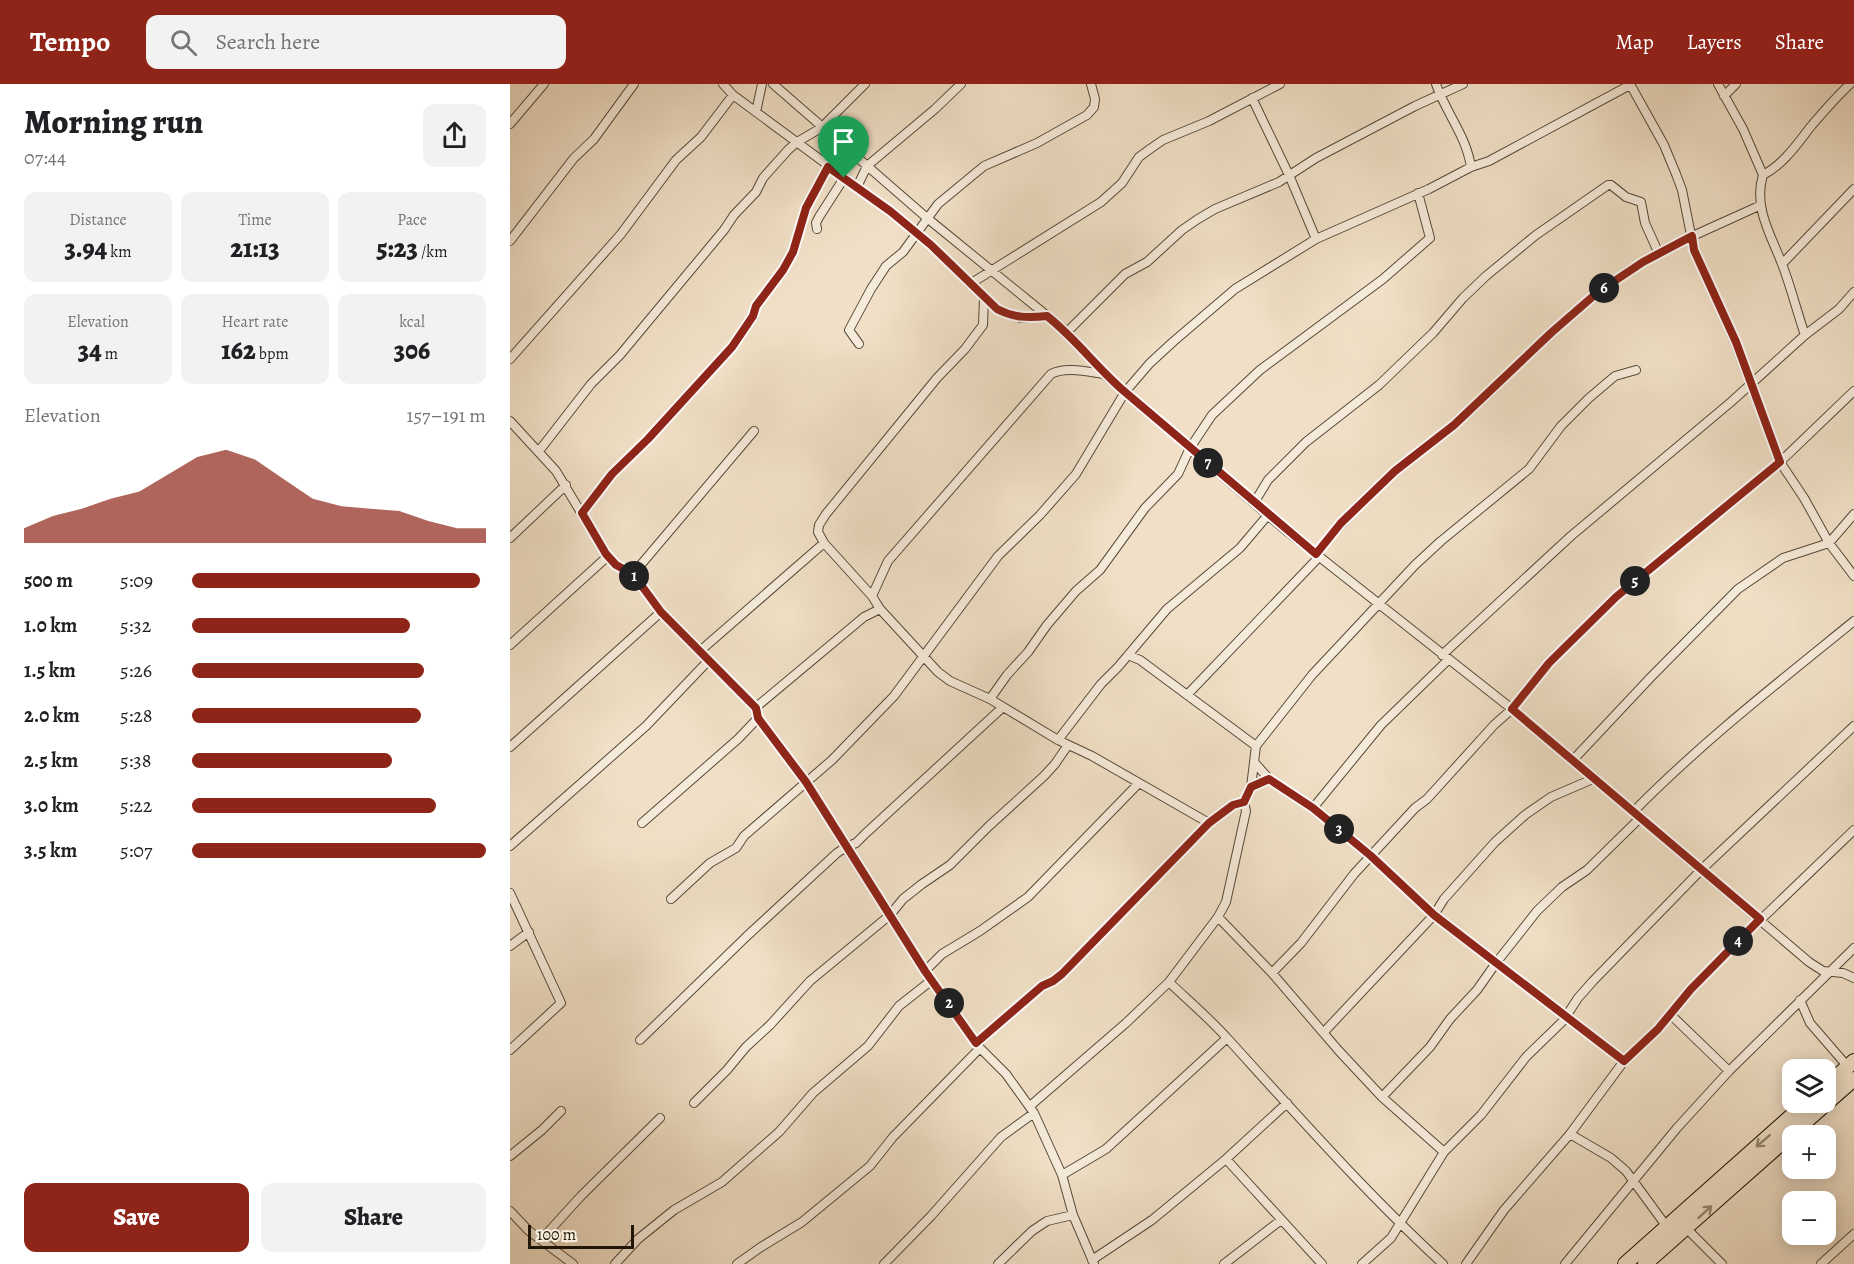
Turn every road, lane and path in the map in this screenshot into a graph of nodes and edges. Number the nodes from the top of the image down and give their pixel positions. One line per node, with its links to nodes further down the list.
1 (544, 84): 21 (street)
2 (634, 84): 39 (street)
3 (723, 84): 16 (street)
4 (762, 84): 20 (street)
5 (773, 84): 22 (street)
6 (865, 84): 22 (street)
7 (962, 84): 24 (street)
8 (1280, 84): 19 (street)
9 (1436, 84): 17 (street)
10 (1463, 84): 17 (street)
11 (1718, 84): 18 (street)
12 (1736, 84): 18 (street)
13 (1850, 84): 28 (street)
14 (1094, 85): 34 (street)
15 (1630, 85): 26 (street); 37 (street)
16 (733, 95): 20 (street); 50 (street)
17 (1440, 95): 26 (street); 27 (street)
18 (1724, 96): 28 (street)
19 (1252, 98): 27 (street); 42 (street)
20 (756, 112): 23 (street)
21 (510, 124)
22 (822, 128): 23 (street); 24 (street)
23 (797, 142): 25 (street); 59 (street)
24 (867, 166): 30 (street); 34 (street)
25 (828, 167): 29 (street); 63 (street)
26 (1471, 167): 32 (street)
27 (1289, 175): 38 (street); 47 (street)
28 (1763, 175): 33 (street)
29 (844, 178): 30 (street); 35 (street)
30 (857, 187): 36 (street)
31 (1854, 189): 41 (street)
32 (1418, 193): 38 (street); 58 (street)
33 (1761, 206): 37 (street); 41 (street)
34 (927, 218): 36 (street); 42 (street)
35 (817, 229)
36 (917, 233): 43 (street); 49 (street)
37 (1692, 236): 40 (street); 53 (street)
38 (1316, 239): 55 (street)
39 (510, 242)
40 (1659, 254): 62 (street); 70 (street)
41 (1782, 264): 48 (street)
42 (992, 269): 43 (street); 46 (street)
43 (970, 284): 45 (street)
44 (1854, 292): 48 (street)
45 (984, 298): 46 (street); 67 (street)
46 (1047, 316): 47 (street)
47 (1067, 332): 52 (street)
48 (1805, 335): 53 (street)
49 (859, 344)
50 (510, 359)
51 (1636, 370): 74 (street)
52 (1104, 374): 55 (street); 73 (street)
53 (1752, 383): 60 (street); 82 (street)
54 (1854, 390): 60 (street)
55 (1125, 392): 58 (street); 81 (street)
56 (510, 422): 59 (street)
57 (754, 431): 71 (street)
58 (1190, 448): 62 (street); 85 (street)
59 (539, 451): 61 (street)
60 (1780, 462): 68 (street); 88 (street)
61 (566, 485): 63 (street); 66 (street)
62 (1254, 503): 65 (street)
63 (582, 513): 69 (street)
64 (1854, 514): 68 (street)
65 (1268, 515): 70 (street); 80 (street)
66 (510, 538)
67 (824, 543): 73 (street); 79 (street)
68 (1829, 543): 72 (street); 95 (street)
69 (608, 556): 71 (street); 78 (street)
70 (1317, 556): 74 (street); 84 (street)
71 (633, 574): 76 (street)
72 (1854, 576)
73 (872, 596): 75 (street)
74 (1378, 604): 82 (street); 93 (street)
75 (880, 609): 81 (street); 87 (street)
76 (661, 612): 79 (street); 94 (street)
77 (1854, 621): 104 (street)
78 (510, 645)
79 (700, 651): 83 (street)
80 (1128, 655): 84 (street); 91 (street)
81 (924, 656): 85 (street); 99 (street)
82 (1445, 657): 88 (street); 103 (street)
83 (709, 660): 87 (street); 109 (street)
84 (1187, 695): 93 (street)
85 (990, 699): 86 (street)
86 (1003, 707): 91 (street); 110 (street)
87 (756, 708): 89 (street)
88 (1512, 709): 95 (street); 111 (street)
89 (758, 718): 99 (street); 106 (street)
90 (1854, 726): 112 (street)
91 (1058, 740): 92 (street)
92 (1068, 745): 100 (street); 115 (street)
93 (1256, 746): 96 (street)
94 (510, 747)
95 (1573, 760): 97 (street)
96 (1255, 764): 98 (street); 101 (street)
97 (1594, 778): 104 (street); 116 (street)
98 (1269, 779): 101 (street); 103 (street)
99 (806, 782): 110 (street); 114 (street)
100 (1139, 783): 107 (street); 123 (street)
101 (1251, 787): 102 (street)
102 (1244, 802): 107 (street); 117 (street)
103 (1313, 808): 111 (street)
104 (1634, 812): 105 (street)
105 (1641, 817): 112 (street); 122 (street)
106 (642, 823)
107 (1209, 823): 135 (street)
108 (1854, 830): 118 (street)
109 (510, 846)
110 (846, 847): 115 (street); 134 (street)
111 (1371, 856): 116 (street); 124 (street)
112 (1702, 869): 118 (street); 131 (street)
113 (510, 894): 119 (street)
114 (671, 899)
115 (890, 915): 123 (street); 142 (street)
116 (1434, 915): 122 (street); 132 (street)
117 (1218, 917): 124 (street); 128 (street)
118 (1760, 919): 125 (street); 130 (street)
119 (529, 932): 120 (street); 136 (street)
120 (510, 946)
121 (1854, 948): 125 (street)
122 (1496, 963): 131 (street); 141 (street)
123 (925, 971): 127 (street)
124 (1272, 973): 132 (street)
125 (1829, 973): 126 (street); 129 (street)
126 (1854, 978)
127 (932, 980): 135 (street); 164 (street)
128 (1169, 982): 133 (street); 144 (street)
129 (1800, 1000): 138 (street); 139 (street)
130 (1671, 1014): 137 (street); 138 (street)
131 (1566, 1015): 137 (street); 149 (street)
132 (1324, 1032): 141 (street)
133 (1227, 1038): 143 (street); 152 (street)
134 (640, 1040)
135 (978, 1045): 144 (street); 165 (street)
136 (510, 1050)
137 (1624, 1061): 148 (street)
138 (1729, 1071): 153 (street)
139 (1850, 1076): 140 (highway); 159 (highway, one-way to 139)
140 (1836, 1082)
141 (1382, 1097): 149 (street)
142 (693, 1103)
143 (1287, 1103): 151 (street); 157 (street)
144 (1032, 1109): 152 (street); 166 (street)
145 (561, 1111): 150 (street)
146 (1795, 1113): 158 (highway, one-way to 158)
147 (660, 1118): 161 (street)
148 (1570, 1134): 153 (street); 172 (street)
149 (1444, 1152): 157 (street)
150 (510, 1156)
151 (1226, 1159): 156 (street); 162 (street)
152 (1062, 1175): 155 (street)
153 (1633, 1180): 158 (street); 173 (street)
154 (510, 1211): 161 (street)
155 (1073, 1215): 162 (street); 167 (street)
156 (1281, 1220): 168 (street); 169 (street)
157 (1400, 1225): 170 (street); 171 (street)
158 (1667, 1227): 174 (highway)
159 (1686, 1228): 175 (highway); 176 (street)
160 (1854, 1234): 177 (street)
161 (541, 1240): 163 (street)
162 (1093, 1262)
163 (573, 1264)
164 (615, 1264)
165 (737, 1264)
166 (884, 1264)
167 (998, 1264)
168 (1224, 1264)
169 (1322, 1264)
170 (1362, 1264)
171 (1443, 1264)
172 (1466, 1264)
173 (1565, 1264)
174 (1625, 1264)
175 (1645, 1264)
176 (1722, 1264)
177 (1821, 1264)

